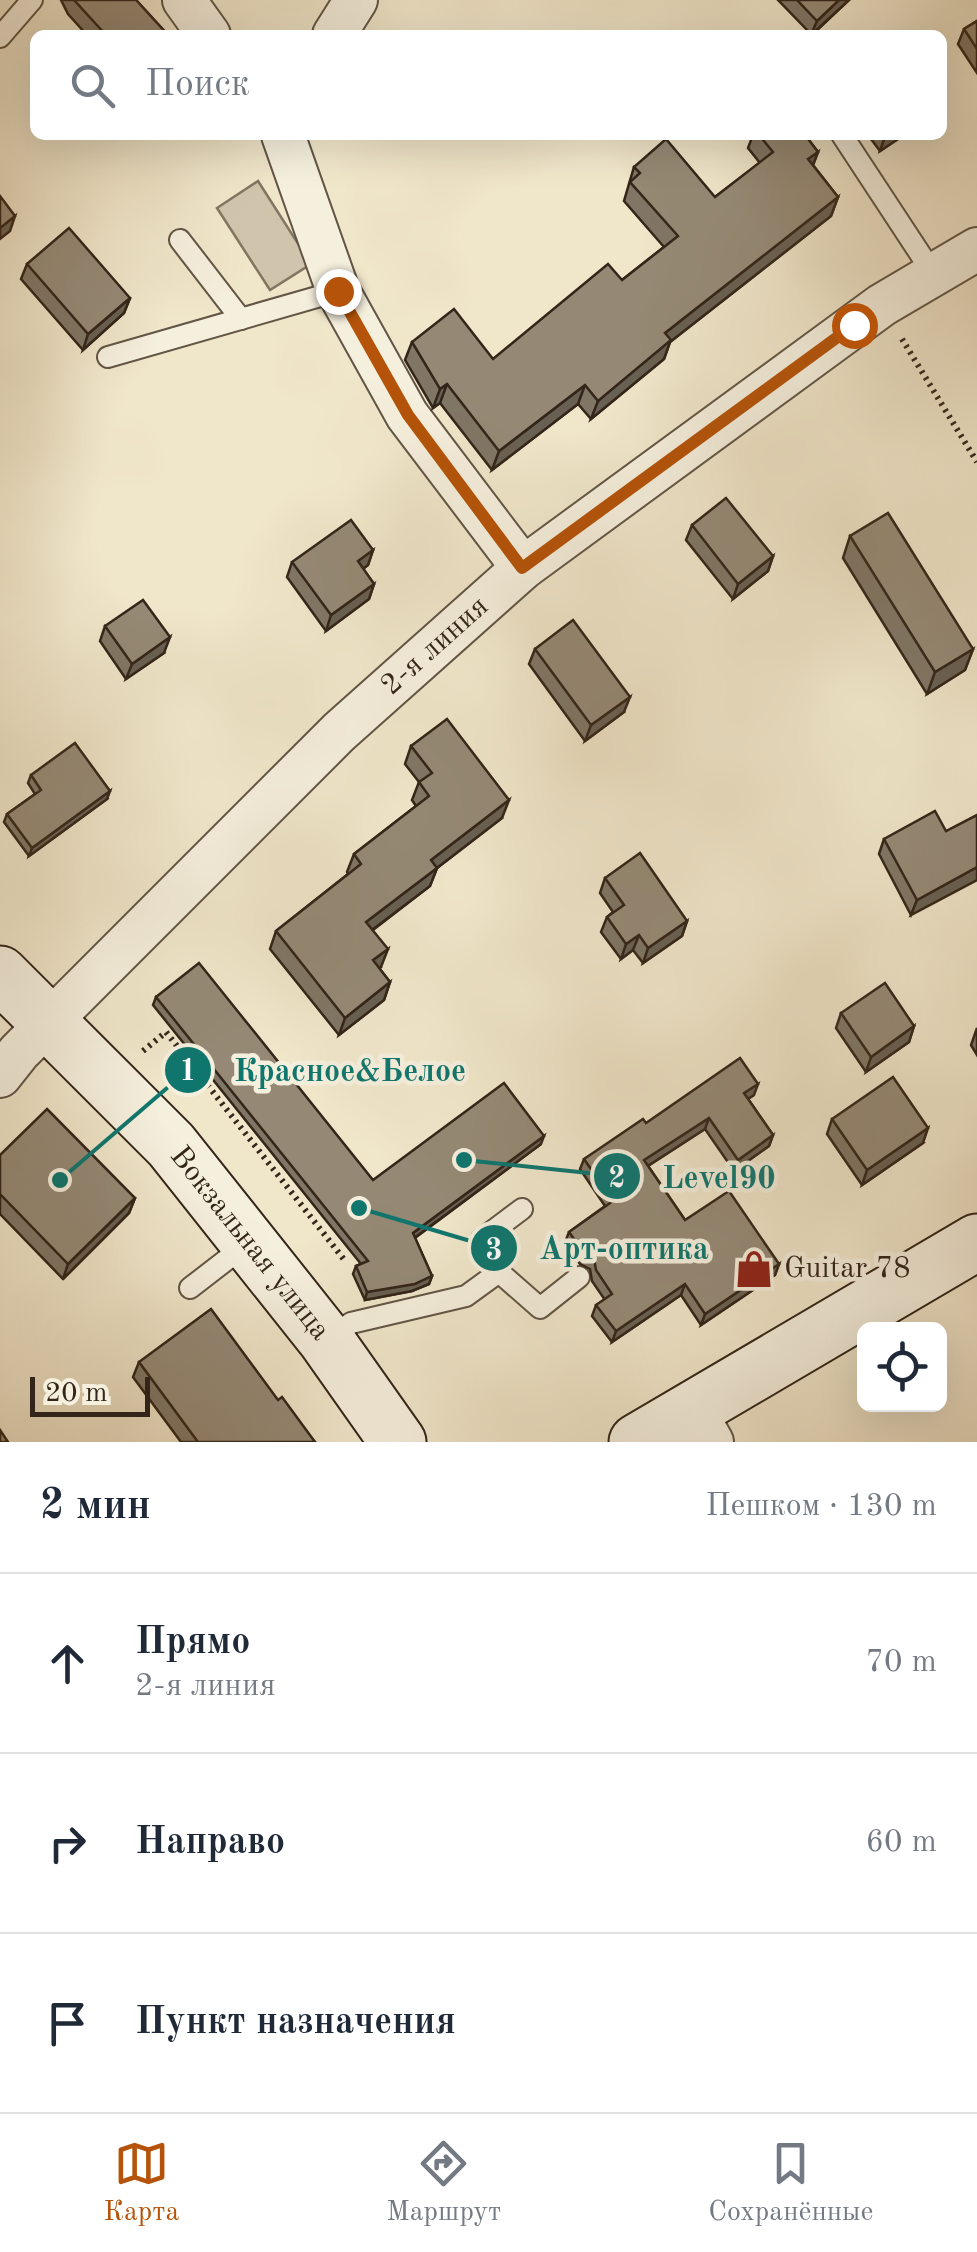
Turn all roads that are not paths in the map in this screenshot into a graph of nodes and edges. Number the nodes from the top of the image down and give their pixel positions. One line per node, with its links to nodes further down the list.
1 (32, 0): 6 (lane)
2 (184, 0): 4 (street)
3 (356, 0): 5 (street)
4 (205, 30)
5 (337, 30)
6 (0, 37)
7 (284, 140): 12 (street)
8 (845, 140): 11 (lane)
9 (180, 240): 13 (lane)
10 (977, 249): 11 (street, 2-я линия)
11 (934, 275): 15 (street, 2-я линия)
12 (338, 291): 13 (lane); 15 (street)
13 (241, 318): 14 (lane)
14 (108, 357)
15 (522, 568): 17 (street, 2-я линия)
16 (0, 974): 17 (street, Вокзальная улица)
17 (50, 1022): 18 (street, 2-я линия); 21 (street, Вокзальная улица)
18 (0, 1076)
19 (522, 1209): 22 (lane)
20 (977, 1242): 26 (street)
21 (248, 1243): 24 (lane); 25 (street, Вокзальная улица)
22 (499, 1272): 23 (lane); 25 (lane)
23 (579, 1277)
24 (190, 1288)
25 (326, 1340): 27 (street, Вокзальная улица)
26 (703, 1426): 28 (street)
27 (398, 1442)
28 (637, 1442)

